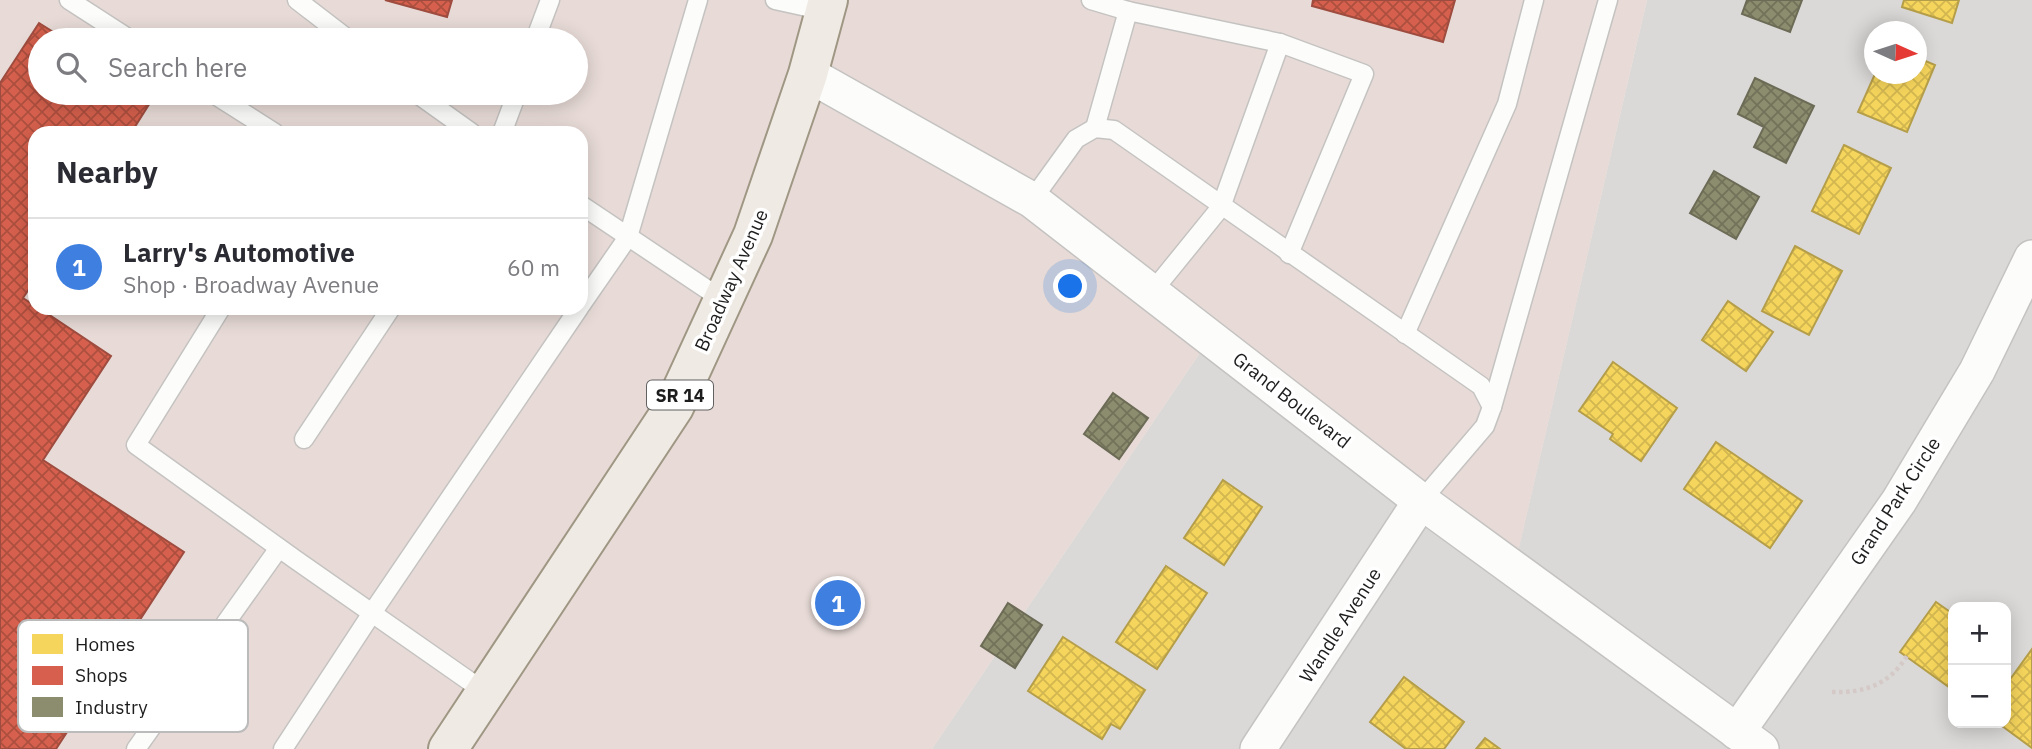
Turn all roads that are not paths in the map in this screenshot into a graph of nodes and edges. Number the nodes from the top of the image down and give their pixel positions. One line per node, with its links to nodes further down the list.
1 (69, 0): 11 (lane)
2 (297, 0): 12 (lane)
3 (550, 0): 13 (lane)
4 (698, 0): 26 (lane)
5 (775, 0): 9 (lane)
6 (1091, 0): 10 (lane)
7 (1534, 0): 35 (lane)
8 (1608, 0): 36 (lane)
9 (826, 6): 15 (main road, Broadway Avenue / SR 14)
10 (1128, 11): 14 (lane); 22 (lane)
11 (112, 28)
12 (333, 28)
13 (540, 28)
14 (1280, 43): 24 (lane); 27 (lane)
15 (808, 74): 23 (street, Grand Boulevard); 31 (main road, Broadway Avenue / SR 14)
16 (231, 105): 19 (lane)
17 (433, 105): 20 (lane)
18 (512, 105): 21 (lane)
19 (264, 126)
20 (462, 126)
21 (505, 126)
22 (1095, 128): 23 (lane); 24 (lane)
23 (1032, 200): 29 (street, Grand Boulevard)
24 (1221, 207): 27 (lane); 29 (lane)
25 (588, 210): 26 (lane)
26 (628, 237): 30 (lane); 31 (lane)
27 (1289, 254): 35 (lane)
28 (2032, 258): 44 (street, Grand Park Circle)
29 (1152, 292): 38 (street, Grand Boulevard)
30 (588, 295)
31 (723, 300): 42 (main road, Broadway Avenue / SR 14)
32 (217, 315): 39 (lane)
33 (386, 315): 37 (lane)
34 (575, 315): 40 (lane)
35 (1405, 334): 36 (lane)
36 (1492, 407): 38 (lane)
37 (304, 439)
38 (1422, 501): 44 (street, Grand Boulevard); 48 (street, Wandle Avenue)
39 (279, 548): 40 (lane); 41 (lane)
40 (372, 613): 42 (lane); 46 (lane)
41 (228, 620)
42 (485, 692): 47 (main road, Broadway Avenue / SR 14)
43 (148, 732): 45 (lane)
44 (1749, 740)
45 (136, 749)
46 (283, 749)
47 (448, 749)
48 (1258, 749)

